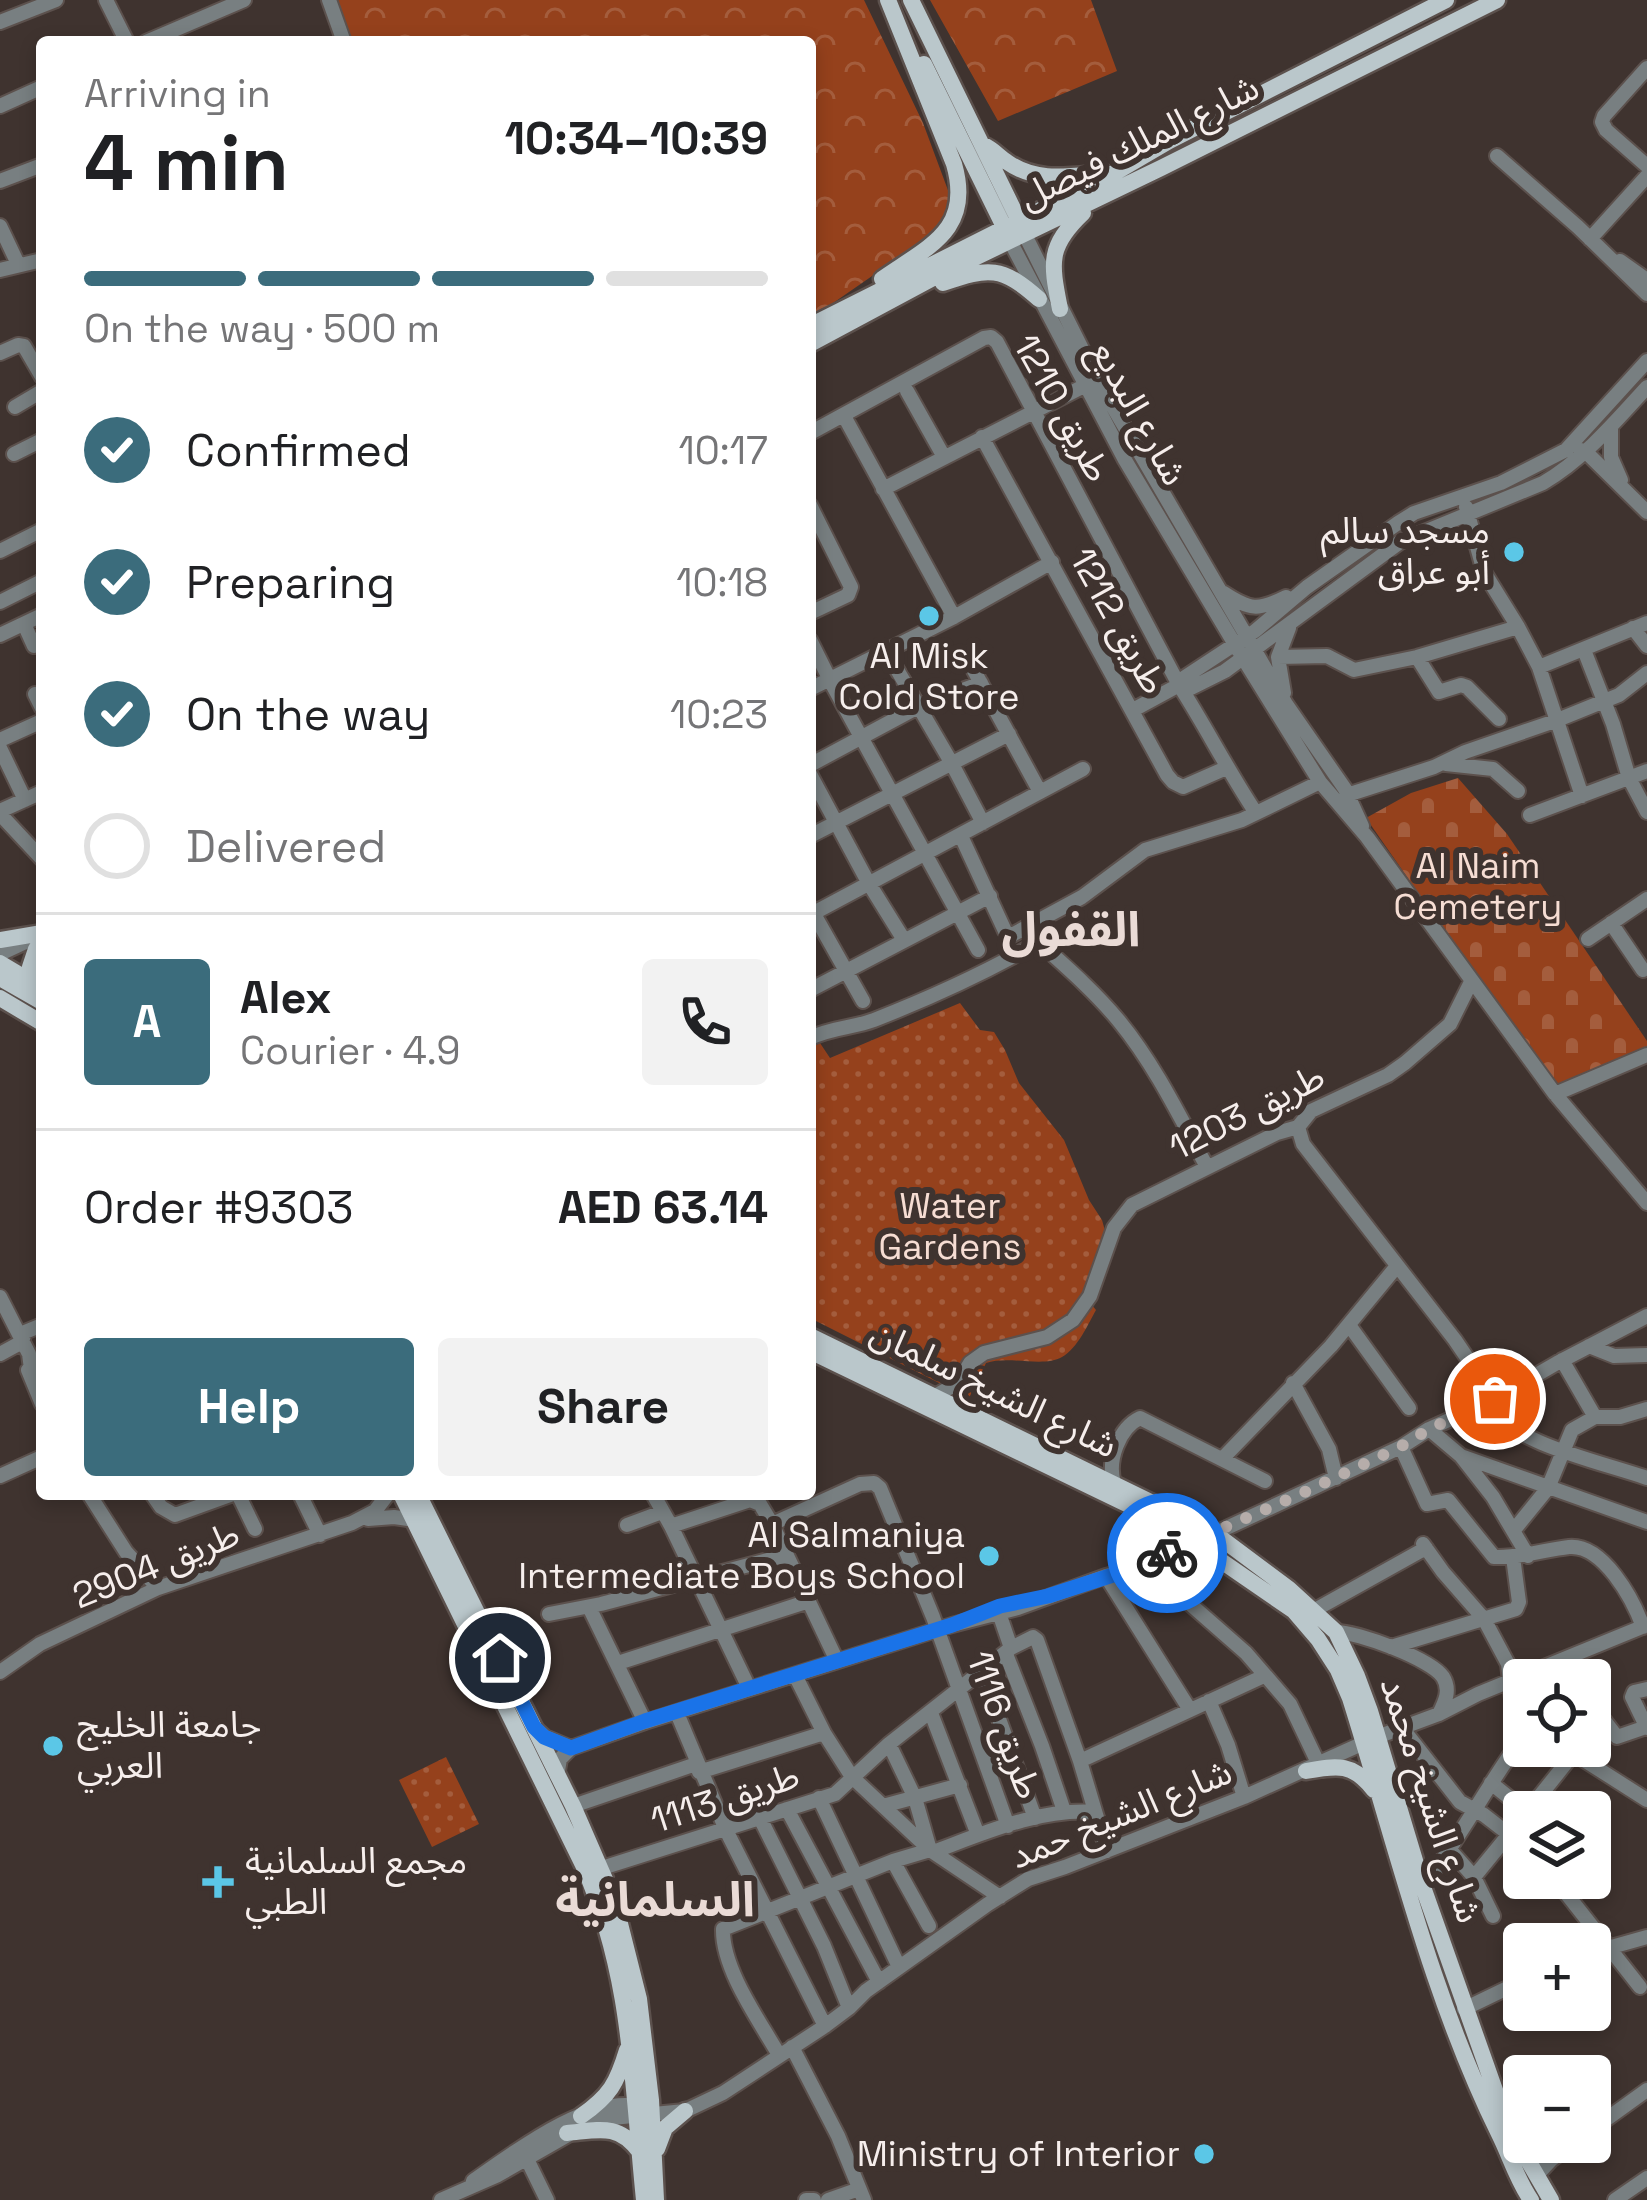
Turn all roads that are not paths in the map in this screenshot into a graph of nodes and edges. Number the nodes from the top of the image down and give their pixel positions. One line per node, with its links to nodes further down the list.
1 (56, 0): 9 (street)
2 (106, 0): 10 (street)
3 (244, 0): 11 (street)
4 (329, 0): 12 (street)
5 (889, 0): 25 (main road, شارع البديع); 35 (main road)
6 (911, 0): 16 (main road, شارع البديع)
7 (1446, 0): 20 (main road, شارع الملك فيصل)
8 (1497, 0): 23 (main road, شارع الملك فيصل)
9 (0, 22)
10 (124, 36)
11 (160, 36)
12 (342, 36)
13 (1647, 68): 18 (street)
14 (36, 90): 15 (street)
15 (0, 106)
16 (982, 144): 20 (main road); 25 (main road, شارع البديع)
17 (1497, 156): 26 (street)
18 (1647, 166)
19 (36, 167): 22 (street)
20 (1117, 172): 25 (main road, شارع الملك فيصل)
21 (1647, 176): 26 (street)
22 (0, 182)
23 (1100, 198): 25 (main road, شارع الملك فيصل); 34 (main road)
24 (0, 226): 29 (street)
25 (1015, 231): 33 (street, شارع البديع); 34 (street, شارع البديع); 35 (main road, شارع الملك فيصل)
26 (1590, 238): 27 (street)
27 (1604, 254): 31 (street); 32 (street)
28 (36, 261): 29 (street)
29 (18, 264): 30 (street)
30 (0, 270)
31 (1647, 280)
32 (1647, 294)
33 (1039, 299): 35 (main road); 39 (street, شارع البديع)
34 (1060, 309): 67 (street, شارع البديع)
35 (823, 325)
36 (0, 353): 38 (street)
37 (1647, 361): 50 (street)
38 (36, 366)
39 (1084, 386): 44 (street); 79 (street, شارع البديع)
40 (1647, 387): 46 (street)
41 (908, 392): 53 (street)
42 (36, 394): 43 (street)
43 (15, 406)
44 (1031, 411): 45 (street, طريق 1210); 48 (street); 91 (street, طريق 1210)
45 (844, 416): 47 (street, طريق 1210); 54 (street)
46 (1611, 426): 51 (street); 56 (street)
47 (816, 430)
48 (982, 437): 53 (street); 64 (street, طريق 1212)
49 (36, 443): 52 (street)
50 (1566, 451): 51 (street); 55 (street)
51 (1586, 452): 56 (street); 58 (street)
52 (14, 454)
53 (944, 457): 54 (street)
54 (883, 489): 70 (street)
55 (1463, 496): 58 (street); 66 (street)
56 (1634, 500): 57 (street)
57 (1647, 512)
58 (1468, 515): 72 (street); 74 (street)
59 (816, 516): 60 (street)
60 (826, 535): 62 (street); 69 (street)
61 (36, 537): 63 (street)
62 (816, 541)
63 (0, 550)
64 (1052, 562): 70 (street); 95 (street, طريق 1212)
65 (36, 584): 68 (street)
66 (1306, 587): 67 (street); 79 (street)
67 (1219, 589): 79 (street, شارع البديع)
68 (1, 601): 73 (street)
69 (816, 610)
70 (954, 617): 80 (street)
71 (36, 618): 73 (street)
72 (1292, 622): 79 (street); 84 (street)
73 (20, 626): 76 (street); 77 (street)
74 (1518, 626): 85 (street); 86 (street)
75 (1640, 626): 78 (street); 81 (street)
76 (0, 635)
77 (34, 646)
78 (1647, 646)
79 (1245, 647): 91 (street); 93 (street, شارع البديع); 109 (street, شارع البديع)
80 (885, 650): 88 (street); 94 (street)
81 (1585, 650): 86 (street); 92 (street)
82 (816, 652): 88 (street)
83 (965, 655): 89 (street)
84 (1278, 656): 85 (street); 93 (street)
85 (1417, 657): 96 (street)
86 (1539, 667): 97 (street)
87 (1647, 673): 92 (street)
88 (829, 678): 90 (street); 100 (street)
89 (981, 683): 94 (street); 99 (street)
90 (816, 686)
91 (1179, 686): 95 (street); 105 (street, طريق 1210)
92 (1603, 699): 97 (street); 108 (street)
93 (1286, 704): 115 (street, شارع البديع)
94 (918, 707): 100 (street); 103 (street)
95 (1133, 710): 105 (street, طريق 1212)
96 (1499, 719)
97 (1555, 721): 104 (street); 116 (street)
98 (36, 724): 101 (street)
99 (1009, 734): 103 (street); 113 (street)
100 (861, 737): 102 (street); 112 (street)
101 (0, 744): 117 (street)
102 (816, 762)
103 (951, 762): 112 (street); 123 (street)
104 (1441, 764): 111 (street); 115 (street)
105 (1226, 768): 120 (street, طريق 1210)
106 (1083, 769): 113 (street)
107 (1647, 771): 108 (street)
108 (1629, 778): 116 (street); 118 (street)
109 (1321, 782): 120 (street); 126 (street, شارع البديع)
110 (816, 786): 122 (street)
111 (1518, 791)
112 (891, 792): 122 (street); 128 (street)
113 (1040, 792): 123 (street)
114 (36, 795): 117 (street)
115 (1348, 795): 126 (street, شارع البديع)
116 (1582, 796): 121 (street)
117 (25, 800): 119 (street)
118 (1647, 812)
119 (0, 813): 127 (street)
120 (1256, 813): 136 (street)
121 (1530, 815)
122 (835, 823): 124 (street); 129 (street)
123 (983, 823): 125 (street)
124 (816, 833)
125 (961, 836): 128 (street); 130 (street)
126 (1367, 837): 148 (street, شارع البديع)
127 (36, 851)
128 (925, 852): 129 (street); 133 (street)
129 (868, 882): 132 (street); 140 (street)
130 (990, 896): 133 (street); 136 (street)
131 (1647, 899): 135 (street)
132 (816, 909)
133 (958, 912): 140 (street); 143 (street)
134 (816, 920): 145 (street)
135 (1611, 923): 137 (street); 146 (street)
136 (1024, 929): 141 (street)
137 (1588, 939)
138 (0, 940): 139 (main road)
139 (36, 940)
140 (904, 940): 145 (street)
141 (1039, 942): 154 (street); 158 (street)
142 (36, 943): 144 (street)
143 (978, 950)
144 (1, 966): 147 (main road); 150 (main road)
145 (845, 969): 149 (street); 151 (street)
146 (1643, 970)
147 (36, 982)
148 (1471, 982): 156 (street, شارع البديع); 157 (street, طريق 1203)
149 (816, 986)
150 (36, 997)
151 (863, 1001)
152 (2, 1002): 153 (main road)
153 (36, 1020)
154 (816, 1033)
155 (1647, 1055): 156 (street)
156 (1555, 1094): 159 (street, شارع البديع)
157 (1298, 1127): 158 (street, طريق 1203); 160 (street)
158 (1207, 1166): 172 (street, طريق 1203)
159 (1647, 1202)
160 (1397, 1266): 163 (street); 176 (street)
161 (0, 1297): 166 (street)
162 (1647, 1316): 167 (street)
163 (1349, 1325): 173 (street); 177 (street)
164 (36, 1327): 166 (street)
165 (816, 1339): 175 (main road, شارع الشيخ سلمان)
166 (22, 1342): 168 (street); 174 (street)
167 (1589, 1346): 170 (street); 171 (street)
168 (0, 1354)
169 (816, 1354): 208 (main road, شارع الشيخ سلمان)
170 (1647, 1355)
171 (1562, 1360): 176 (street); 180 (street)
172 (958, 1383): 175 (street, طريق 1203); 179 (street)
173 (1293, 1383): 185 (street); 189 (street)
174 (36, 1387)
175 (933, 1396): 179 (main road, شارع الشيخ سلمان)
176 (1488, 1402): 181 (street); 183 (street)
177 (1409, 1408)
178 (1647, 1409): 180 (street)
179 (963, 1411): 192 (main road, شارع الشيخ سلمان)
180 (1595, 1418): 183 (street)
181 (1429, 1429): 182 (street); 184 (street)
182 (1400, 1447): 189 (street); 218 (street)
183 (1562, 1449): 190 (street); 193 (street)
184 (1461, 1456): 187 (street); 194 (street)
185 (1223, 1458): 191 (street); 192 (street)
186 (36, 1460): 188 (street)
187 (1507, 1470): 193 (street); 194 (street)
188 (0, 1476)
189 (1336, 1478): 215 (street)
190 (1647, 1478)
191 (1265, 1481)
192 (1114, 1483): 215 (main road, شارع الشيخ سلمان)
193 (1548, 1488): 206 (street); 213 (street)
194 (1493, 1497): 213 (street)
195 (94, 1500): 216 (street)
196 (157, 1500): 197 (street)
197 (219, 1500)
198 (239, 1500): 212 (street)
199 (303, 1500): 214 (street)
200 (383, 1500): 207 (street, طريق 2904)
201 (404, 1500): 205 (main road)
202 (421, 1500): 259 (main road)
203 (655, 1500): 204 (street)
204 (662, 1512): 210 (street); 211 (street)
205 (415, 1520): 207 (street, طريق 2904); 321 (main road)
206 (1647, 1522)
207 (352, 1523): 214 (street, طريق 2904)
208 (1166, 1523): 215 (main road, شارع الشيخ سلمان); 219 (main road)
209 (772, 1524): 211 (street); 217 (street); 232 (street, طريق 1116)
210 (626, 1525)
211 (671, 1526): 221 (street)
212 (255, 1529)
213 (1514, 1530): 218 (street)
214 (320, 1535): 222 (street, طريق 2904)
215 (1209, 1541): 219 (street); 227 (main road, شارع الشيخ محمد); 264 (main road, شارع الشيخ محمد)
216 (126, 1552): 222 (street); 223 (street)
217 (787, 1555): 221 (street); 225 (street)
218 (1521, 1556): 230 (street); 231 (street)
219 (1160, 1558): 220 (street); 245 (street)
220 (1106, 1576): 224 (street); 254 (street)
221 (696, 1578): 226 (street); 233 (street)
222 (158, 1588): 223 (street, طريق 2904)
223 (143, 1595): 235 (street, طريق 2904)
224 (1048, 1596): 228 (street); 232 (street)
225 (809, 1601): 233 (street); 240 (street)
226 (589, 1606): 229 (street); 241 (street)
227 (1313, 1611): 230 (street); 234 (main road, شارع الشيخ محمد)
228 (999, 1613): 232 (street); 237 (street)
229 (549, 1614)
230 (1484, 1619): 236 (street); 238 (street)
231 (1645, 1626): 239 (street, شارع الشيخ حمد)
232 (945, 1627): 240 (street); 250 (street, طريق 1116)
233 (722, 1630): 241 (street); 248 (street)
234 (1336, 1632): 236 (street); 264 (main road, شارع الشيخ محمد)
235 (52, 1641): 242 (street, طريق 2904); 246 (street, طريق 2904)
236 (1391, 1647): 257 (street)
237 (1008, 1651): 243 (street, طريق 1113); 267 (street, طريق 1113); 285 (street)
238 (1505, 1659)
239 (1565, 1659)
240 (837, 1661): 244 (street)
241 (618, 1663): 258 (street)
242 (0, 1672)
243 (982, 1672): 250 (street, طريق 1113); 289 (street)
244 (795, 1675): 248 (street); 263 (street)
245 (1264, 1676): 252 (street); 271 (street)
246 (0, 1683)
247 (1503, 1685): 251 (street, شارع الشيخ حمد)
248 (749, 1688): 255 (street)
249 (1647, 1689): 260 (street)
250 (958, 1690): 256 (street, طريق 1113); 290 (street, طريق 1116)
251 (1478, 1694): 253 (street); 257 (street, شارع الشيخ حمد)
252 (1209, 1701): 254 (street); 277 (street)
253 (1503, 1701)
254 (1190, 1710): 267 (street)
255 (677, 1713): 258 (street); 270 (street)
256 (931, 1713): 265 (street, طريق 1113); 275 (street)
257 (1438, 1714): 262 (street, شارع الشيخ حمد)
258 (645, 1721): 266 (street)
259 (534, 1727): 266 (street); 272 (main road)
260 (1647, 1727): 261 (street)
261 (1611, 1728)
262 (1403, 1729): 264 (street, شارع الشيخ حمد); 287 (street)
263 (824, 1733): 270 (street); 273 (street)
264 (1371, 1740): 271 (street, شارع الشيخ حمد); 278 (main road, شارع الشيخ محمد); 303 (main road, شارع الشيخ محمد)
265 (889, 1744): 273 (street, طريق 1113); 280 (street)
266 (571, 1748): 272 (street)
267 (1080, 1761): 286 (street)
268 (1503, 1766): 274 (street)
269 (1595, 1767): 281 (street)
270 (698, 1768): 283 (street); 292 (street)
271 (1313, 1768): 277 (street, شارع الشيخ حمد); 278 (main road)
272 (557, 1776): 283 (main road)
273 (852, 1777): 279 (street, طريق 1113); 282 (street)
274 (1491, 1784): 276 (street); 287 (street)
275 (960, 1785): 280 (street); 293 (street)
276 (1503, 1794)
277 (1244, 1796): 297 (street, شارع الشيخ حمد)
278 (1379, 1797): 341 (main road, شارع الشيخ محمد)
279 (819, 1798): 284 (street, طريق 1113); 300 (street)
280 (915, 1798): 282 (street); 296 (street)
281 (1647, 1800)
282 (883, 1806): 296 (street)
283 (573, 1807): 299 (main road)
284 (787, 1809): 288 (street, طريق 1113); 302 (street)
285 (1064, 1811): 286 (street); 289 (street)
286 (1095, 1812): 297 (street)
287 (1475, 1812): 291 (street); 295 (street)
288 (760, 1818): 292 (street, طريق 1113); 304 (street)
289 (1035, 1818): 290 (street)
290 (1008, 1826): 293 (street)
291 (1503, 1829)
292 (726, 1830): 299 (street, طريق 1113); 307 (street)
293 (979, 1835): 296 (street)
294 (1503, 1843): 301 (street)
295 (1450, 1850): 301 (street); 303 (street)
296 (932, 1851): 298 (street); 306 (street)
297 (1107, 1851): 306 (street, شارع الشيخ حمد)
298 (893, 1861): 300 (street); 310 (street)
299 (602, 1868): 325 (main road)
300 (857, 1876): 302 (street); 314 (street)
301 (1474, 1877): 308 (street)
302 (828, 1887): 304 (street); 315 (street)
303 (1423, 1887): 319 (main road, شارع الشيخ محمد)
304 (799, 1898): 307 (street); 318 (street)
305 (1570, 1899): 309 (street)
306 (994, 1900): 314 (street, شارع الشيخ حمد)
307 (767, 1910): 320 (street); 322 (street)
308 (1493, 1916)
309 (1588, 1923)
310 (929, 1926)
311 (1647, 1937): 312 (street)
312 (1611, 1946)
313 (1611, 1953): 316 (street)
314 (898, 1967): 315 (street, شارع الشيخ حمد)
315 (879, 1982): 318 (street, شارع الشيخ حمد)
316 (1640, 1987)
317 (1503, 1990): 319 (street)
318 (849, 2008): 320 (street, شارع الشيخ حمد)
319 (1464, 2009): 333 (main road, شارع الشيخ محمد)
320 (825, 2026): 322 (street, شارع الشيخ حمد)
321 (629, 2043): 325 (main road); 326 (main road)
322 (785, 2051): 324 (street, شارع الشيخ حمد); 335 (street)
323 (1647, 2090): 327 (street)
324 (685, 2111): 325 (street, شارع الشيخ حمد); 332 (main road)
325 (641, 2112): 326 (street); 328 (street); 329 (main road); 332 (main road)
326 (580, 2116): 330 (street)
327 (1611, 2117)
328 (567, 2133): 329 (main road); 330 (street)
329 (639, 2151): 338 (main road)
330 (520, 2155): 336 (street); 337 (street)
331 (1546, 2163): 333 (street)
332 (653, 2174): 339 (main road)
333 (1537, 2175): 342 (main road, شارع الشيخ محمد)
334 (1647, 2179): 343 (street)
335 (862, 2194): 340 (street)
336 (441, 2200)
337 (547, 2200)
338 (644, 2200)
339 (656, 2200)
340 (815, 2200)
341 (1531, 2200)
342 (1551, 2200)
343 (1615, 2200)

